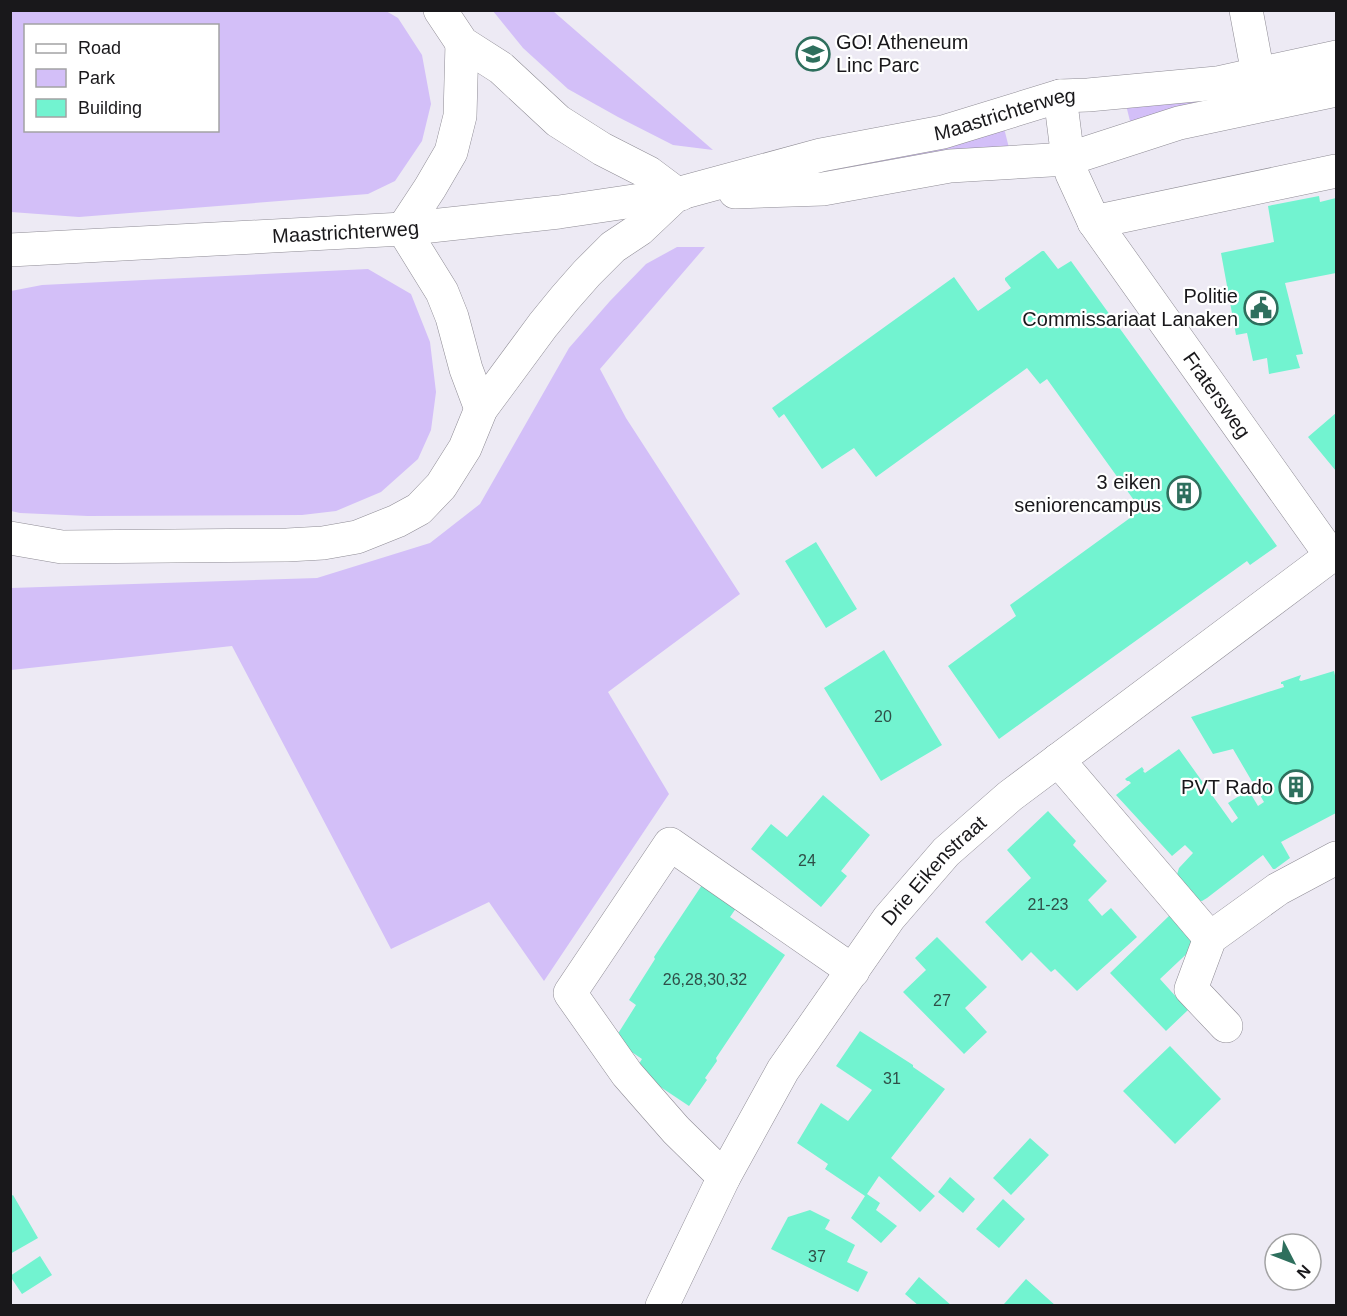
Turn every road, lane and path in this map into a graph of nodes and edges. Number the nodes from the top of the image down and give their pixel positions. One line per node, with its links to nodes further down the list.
1 (440, 10): 3 (main road)
2 (1246, 10): 5 (main road)
3 (462, 43): 10 (main road); 12 (main road)
4 (1336, 57): 5 (main road, Maastrichterweg)
5 (1258, 74): 7 (main road, Maastrichterweg)
6 (1336, 90): 8 (main road, Maastrichterweg)
7 (1060, 96): 8 (main road, Fratersweg); 10 (main road, Maastrichterweg)
8 (1068, 159): 10 (main road, Maastrichterweg); 11 (main road, Fratersweg)
9 (1336, 171): 11 (main road)
10 (677, 194): 12 (main road, Maastrichterweg); 14 (main road)
11 (1094, 222): 17 (main road, Fratersweg)
12 (403, 230): 13 (main road, Maastrichterweg); 14 (main road)
13 (10, 250)
14 (481, 409): 16 (main road)
15 (10, 538): 16 (main road)
16 (62, 547): 18 (main road)
17 (1334, 555): 19 (main road, Drie Eikenstraat)
18 (10, 559)
19 (1058, 760): 21 (main road); 22 (main road, Drie Eikenstraat)
20 (1336, 858): 21 (main road)
21 (1210, 938): 23 (main road)
22 (853, 971): 24 (main road, Drie Eikenstraat); 24 (main road)
23 (1226, 1026)
24 (724, 1177): 25 (main road, Drie Eikenstraat)
25 (662, 1305)

